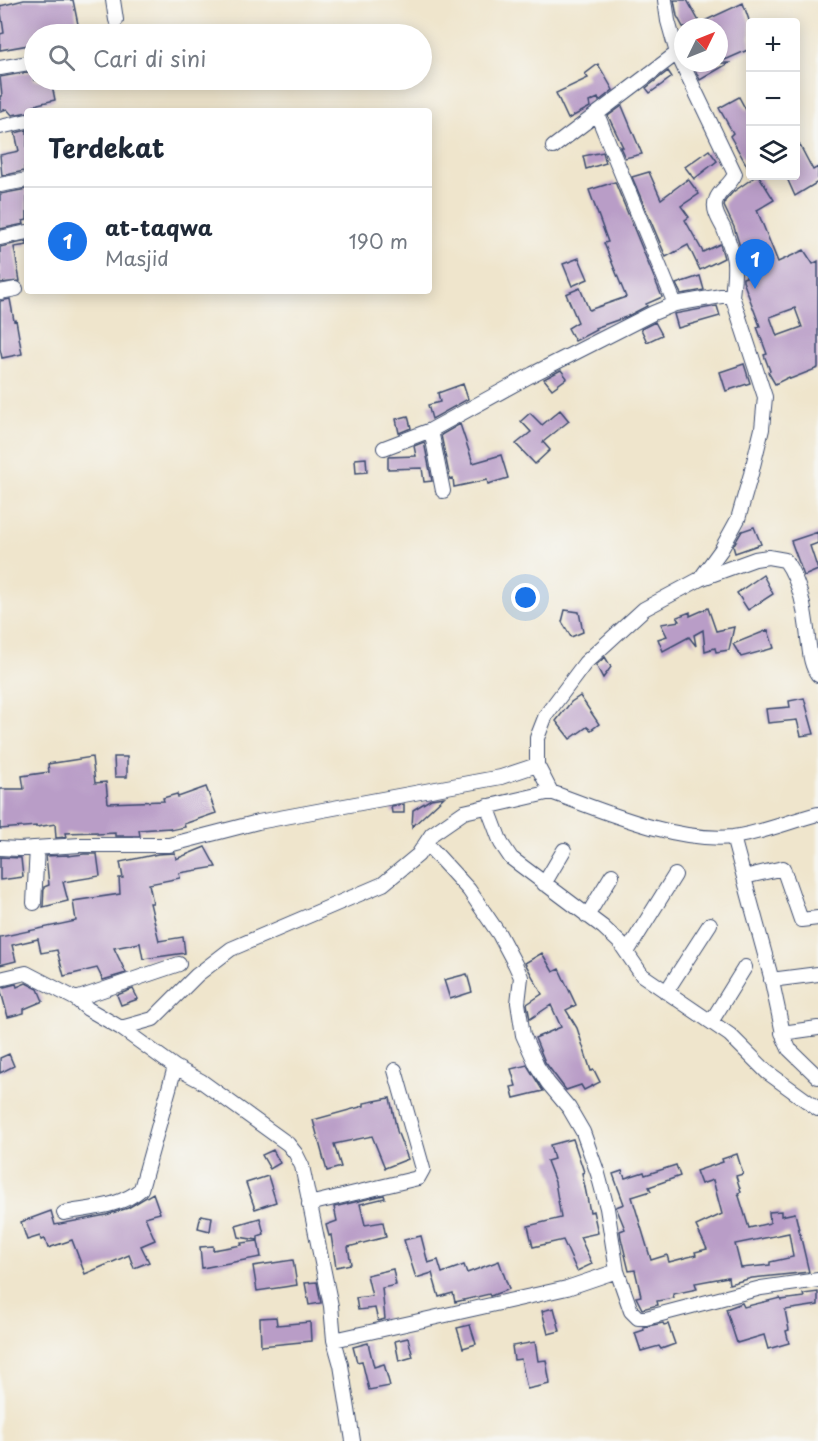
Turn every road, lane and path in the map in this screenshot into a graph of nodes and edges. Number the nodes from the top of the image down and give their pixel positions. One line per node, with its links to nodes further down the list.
1 (113, 0): 3 (street)
2 (665, 0): 4 (street)
3 (116, 20)
4 (674, 42)
5 (674, 55): 9 (street)
6 (24, 64): 7 (street)
7 (0, 68)
8 (686, 72): 19 (street)
9 (597, 114): 12 (street); 20 (street)
10 (24, 122): 11 (street)
11 (0, 127)
12 (553, 147)
13 (24, 181): 14 (street)
14 (0, 185)
15 (24, 233): 16 (street)
16 (0, 238)
17 (16, 290): 18 (street)
18 (0, 292)
19 (732, 296): 20 (street); 24 (street)
20 (675, 304): 21 (street)
21 (431, 430): 22 (street); 23 (street)
22 (384, 448)
23 (443, 491)
24 (700, 579): 25 (street); 26 (street)
25 (818, 675)
26 (537, 765): 27 (street); 33 (street)
27 (551, 792): 28 (street); 30 (street)
28 (486, 806): 31 (street); 38 (street)
29 (818, 814): 30 (street)
30 (733, 837): 37 (street)
31 (427, 844): 52 (street); 61 (street)
32 (0, 848): 33 (street)
33 (37, 848): 39 (street)
34 (564, 850): 38 (street)
35 (612, 875): 40 (street)
36 (675, 875): 43 (street)
37 (744, 878): 41 (street); 48 (street)
38 (544, 884): 40 (street)
39 (34, 903)
40 (587, 916): 43 (street)
41 (818, 918)
42 (710, 924): 49 (street)
43 (627, 952): 49 (street)
44 (179, 964): 50 (street)
45 (745, 967): 51 (street)
46 (818, 974): 48 (street)
47 (0, 979): 50 (street)
48 (771, 980): 54 (street)
49 (666, 992): 51 (street)
50 (76, 999): 52 (street)
51 (711, 1022): 58 (street)
52 (121, 1028): 55 (street)
53 (818, 1028): 54 (street)
54 (782, 1033): 57 (street)
55 (175, 1067): 59 (street); 60 (street)
56 (395, 1070): 59 (street)
57 (818, 1077)
58 (818, 1109)
59 (309, 1204): 63 (street)
60 (64, 1213)
61 (617, 1270): 62 (street); 63 (street)
62 (818, 1280)
63 (334, 1340): 64 (street)
64 (353, 1441)

